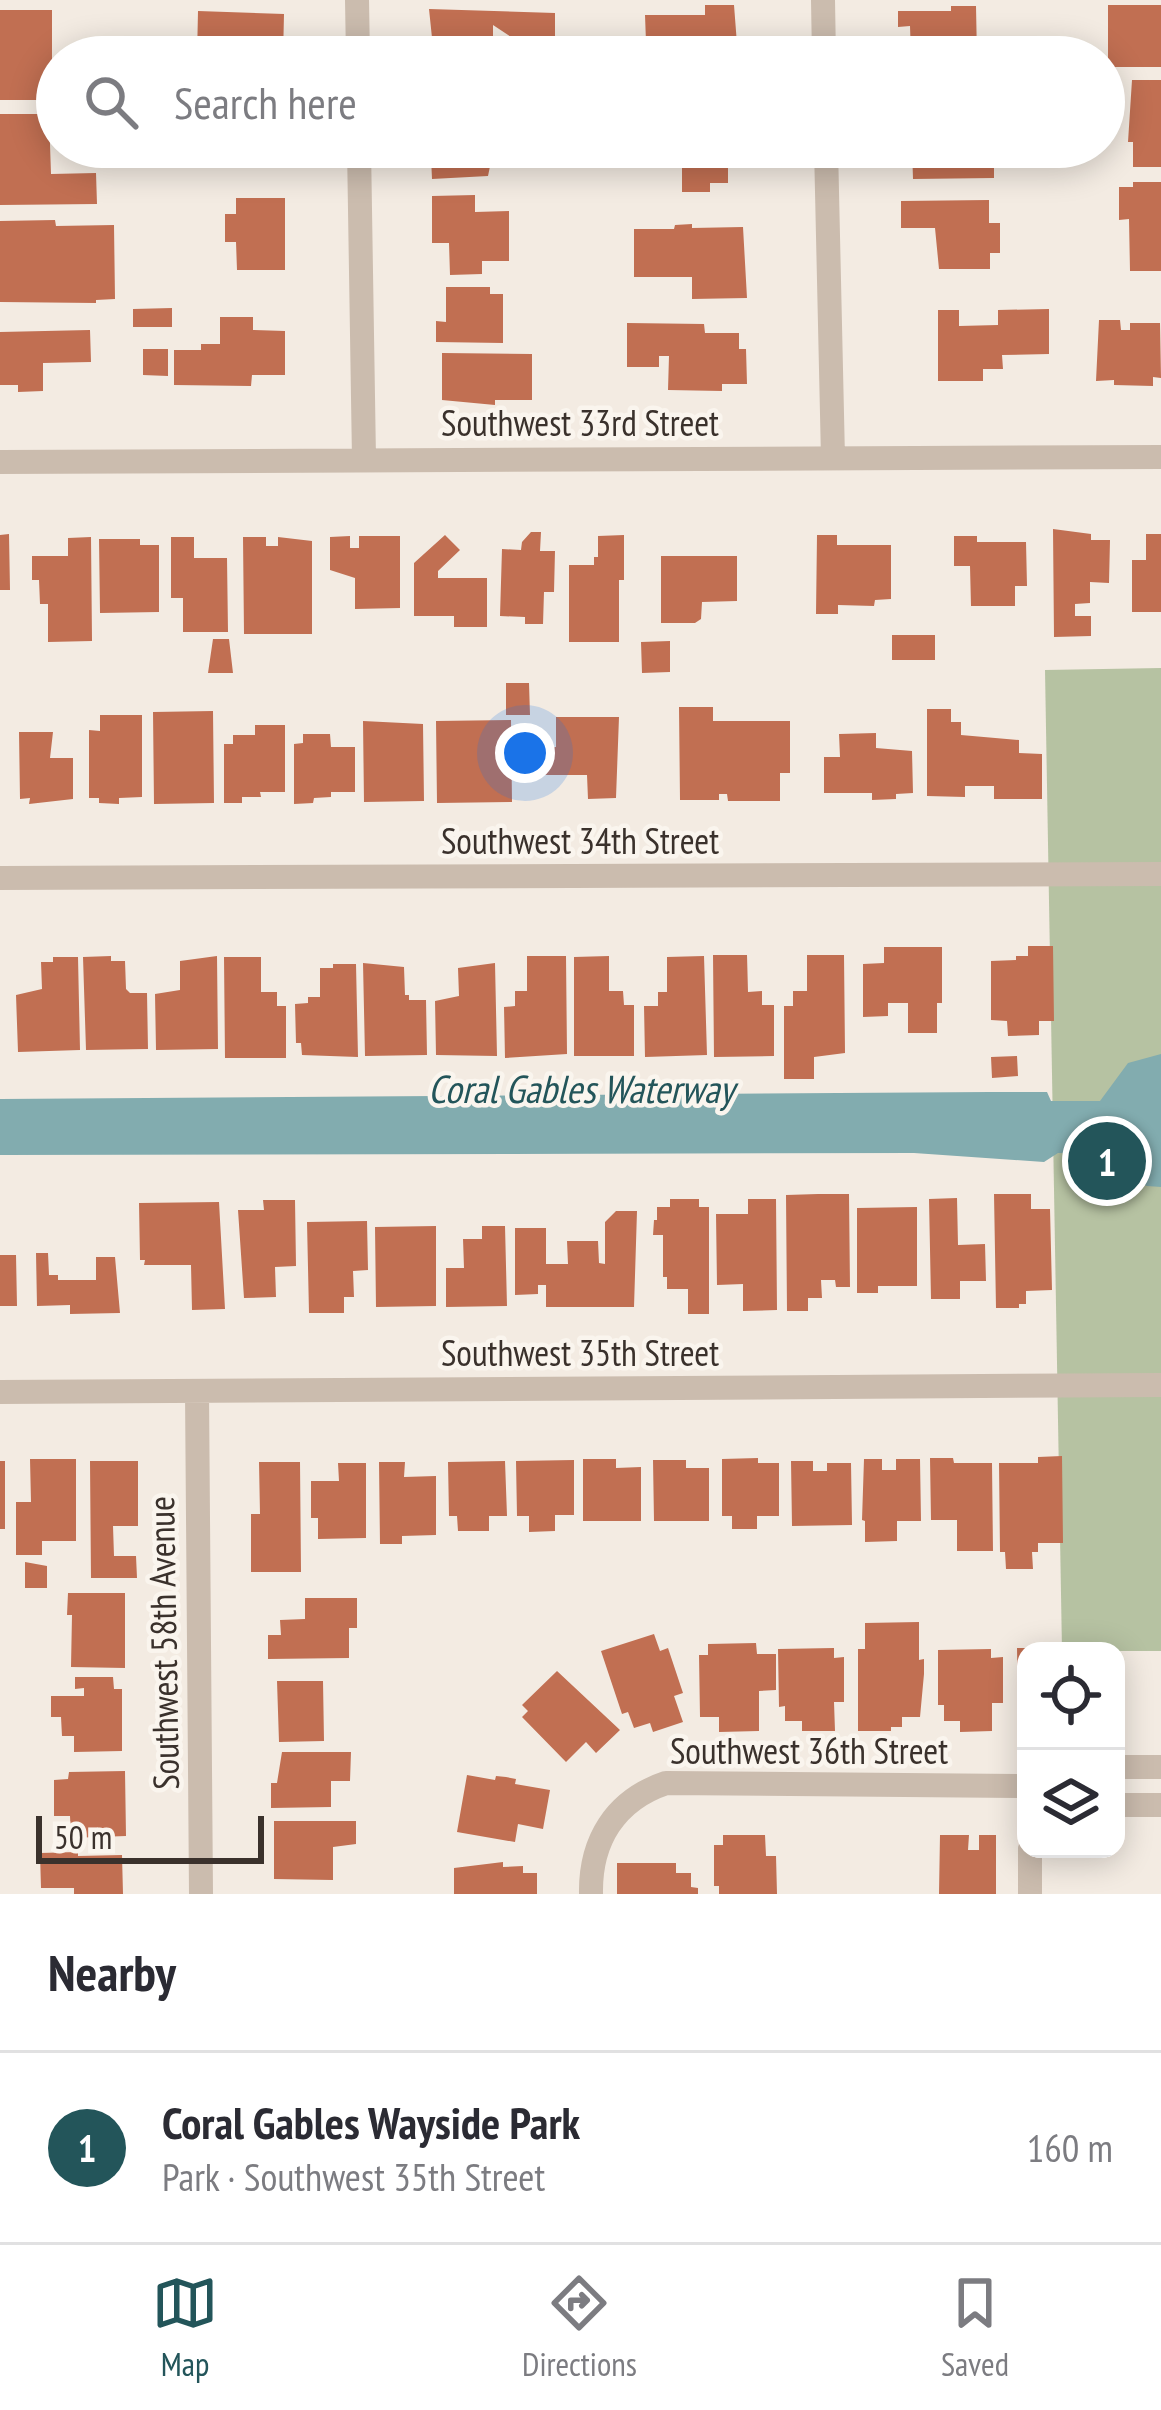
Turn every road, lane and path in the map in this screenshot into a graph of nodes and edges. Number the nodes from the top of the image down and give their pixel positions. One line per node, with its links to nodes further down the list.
1 (357, 0): 3 (street)
2 (823, 0): 4 (street)
3 (358, 36)
4 (824, 36)
5 (359, 168): 9 (street)
6 (826, 168): 8 (street)
7 (1161, 457): 8 (street, Southwest 33rd Street)
8 (832, 458): 9 (street, Southwest 33rd Street)
9 (364, 459): 10 (street, Southwest 33rd Street)
10 (0, 462)
11 (1161, 874): 12 (street, Southwest 34th Street)
12 (0, 878)
13 (1161, 1385): 15 (street, Southwest 35th Street)
14 (0, 1392): 15 (street, Southwest 35th Street)
15 (197, 1392): 22 (street, Southwest 58th Avenue)
16 (1125, 1767): 17 (street)
17 (1161, 1767)
18 (1017, 1786): 23 (street, Southwest 36th Street)
19 (1125, 1804): 20 (street)
20 (1161, 1805)
21 (1030, 1858): 24 (street)
22 (201, 1894)
23 (591, 1894)
24 (1030, 1894)

